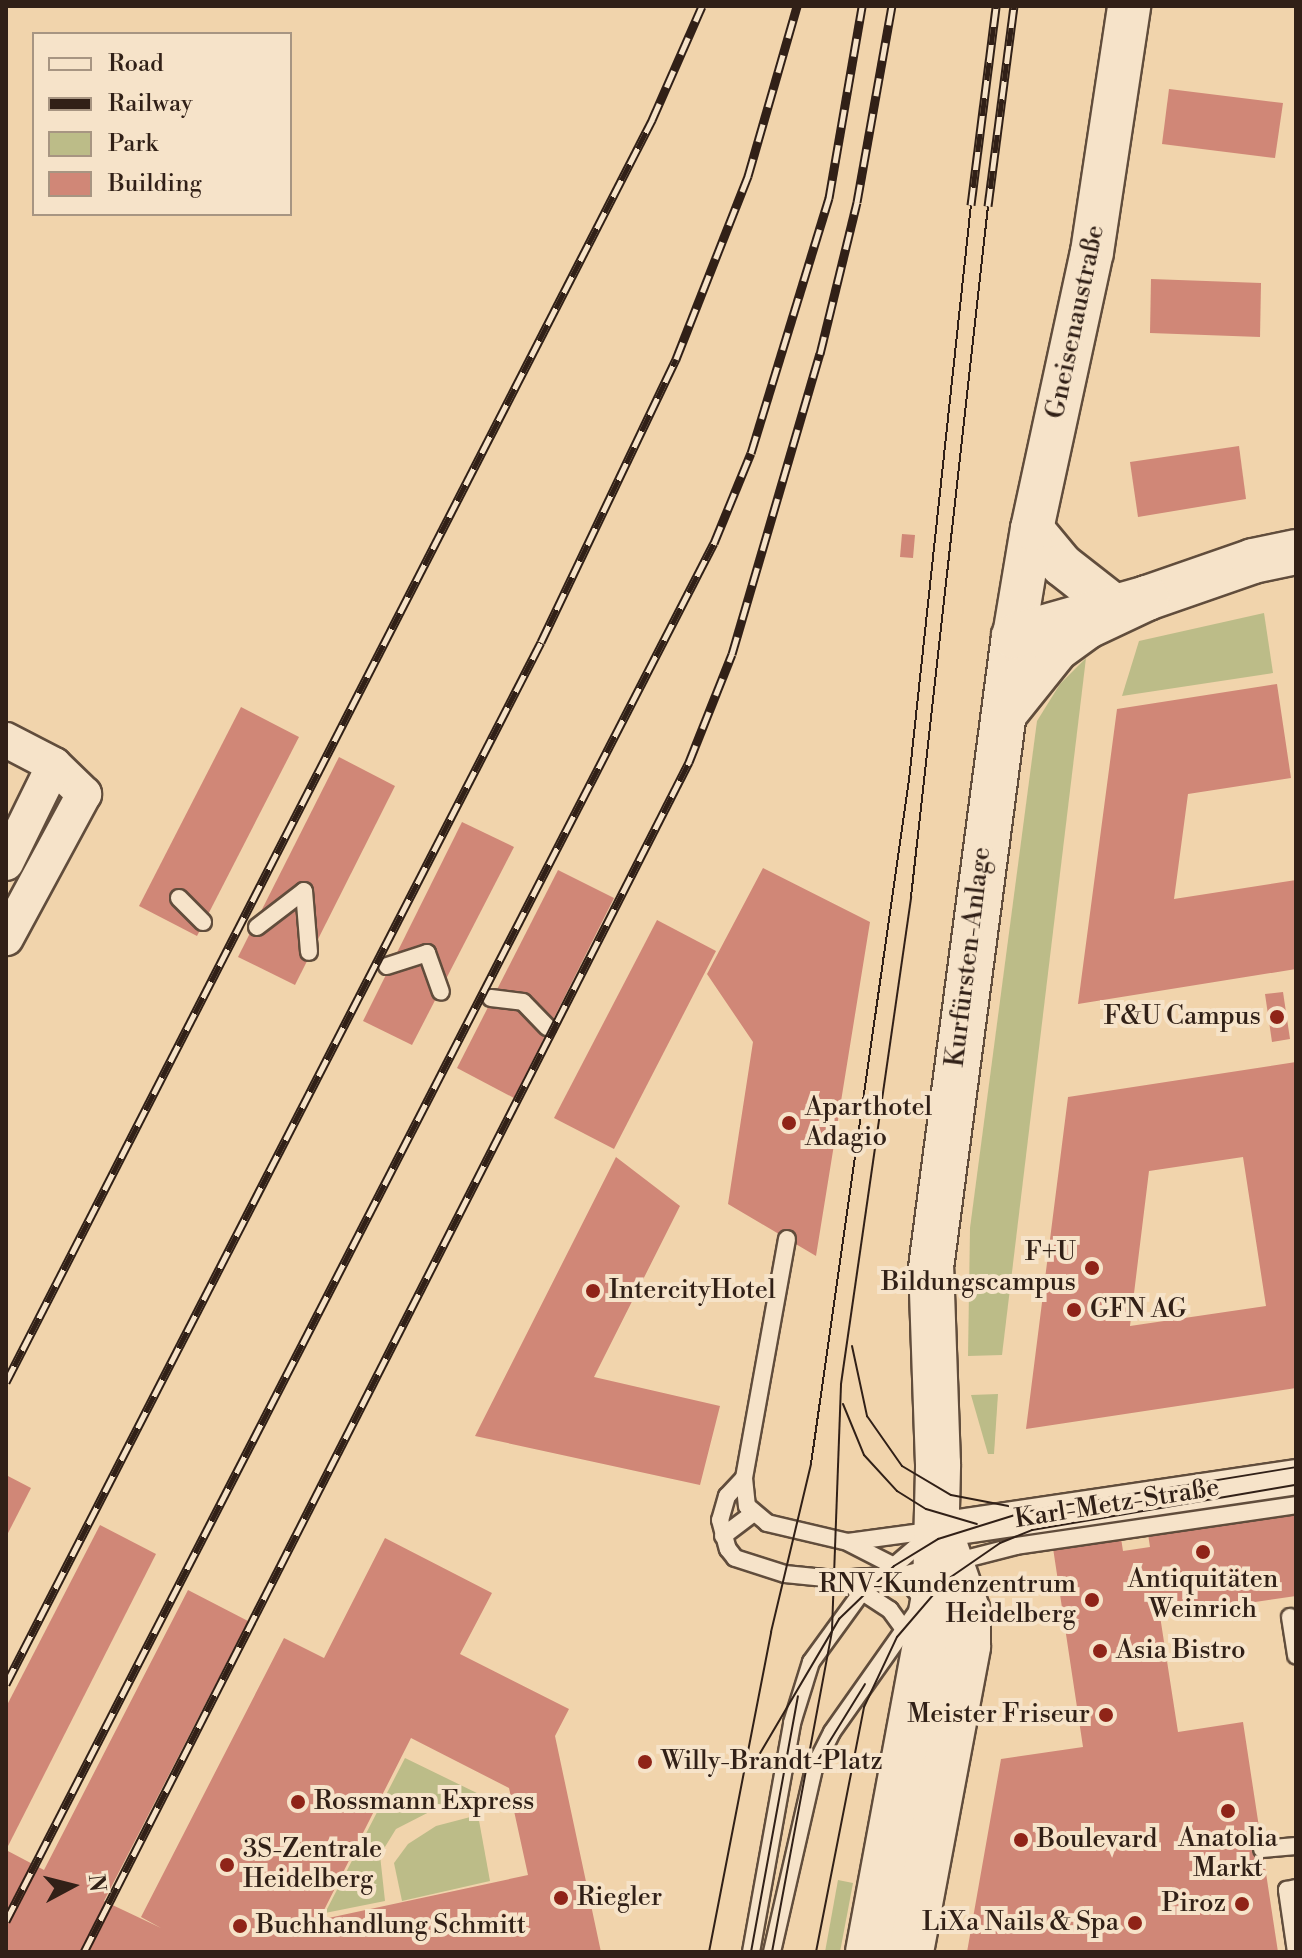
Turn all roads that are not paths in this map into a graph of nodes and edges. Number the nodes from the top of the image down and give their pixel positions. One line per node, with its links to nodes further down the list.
1 (1129, 6): 2 (street, Gneisenaustraße)
2 (1032, 529): 4 (street); 5 (street, Gneisenaustraße)
3 (1296, 552): 4 (main road)
4 (1130, 601): 5 (main road); 6 (main road)
5 (1014, 636): 6 (main road, Kurfürsten-Anlage)
6 (1000, 719): 27 (main road, Kurfürsten-Anlage)
7 (6, 740): 8 (street)
8 (54, 765): 9 (street); 13 (street)
9 (6, 863)
10 (179, 898): 11 (lane)
11 (203, 922)
12 (257, 927): 14 (lane)
13 (6, 938)
14 (309, 952)
15 (387, 966): 16 (lane)
16 (441, 992)
17 (491, 998): 18 (lane)
18 (547, 1027)
19 (787, 1239): 21 (lane)
20 (1296, 1477): 24 (street, Karl-Metz-Straße)
21 (744, 1478): 23 (lane); 25 (lane)
22 (1296, 1505): 27 (lane)
23 (752, 1514): 25 (lane); 26 (lane)
24 (1016, 1520): 27 (street, Karl-Metz-Straße); 27 (lane)
25 (723, 1536): 28 (lane)
26 (848, 1542): 27 (lane); 27 (lane)
27 (932, 1578): 29 (lane); 30 (lane); 33 (main road, Kurfürsten-Anlage); 34 (main road, Kurfürsten-Anlage); 39 (lane)
28 (835, 1579): 29 (lane); 30 (lane)
29 (878, 1579): 30 (lane)
30 (864, 1591): 38 (lane)
31 (1290, 1617): 32 (lane)
32 (1296, 1656)
33 (936, 1664): 34 (lane, Kurfürsten-Anlage); 40 (main road, Kurfürsten-Anlage)
34 (951, 1742): 41 (main road, Kurfürsten-Anlage)
35 (1296, 1846): 36 (lane)
36 (1262, 1849)
37 (1296, 1888): 42 (lane)
38 (751, 1952)
39 (772, 1952)
40 (868, 1952)
41 (911, 1952)
42 (1296, 1952)

